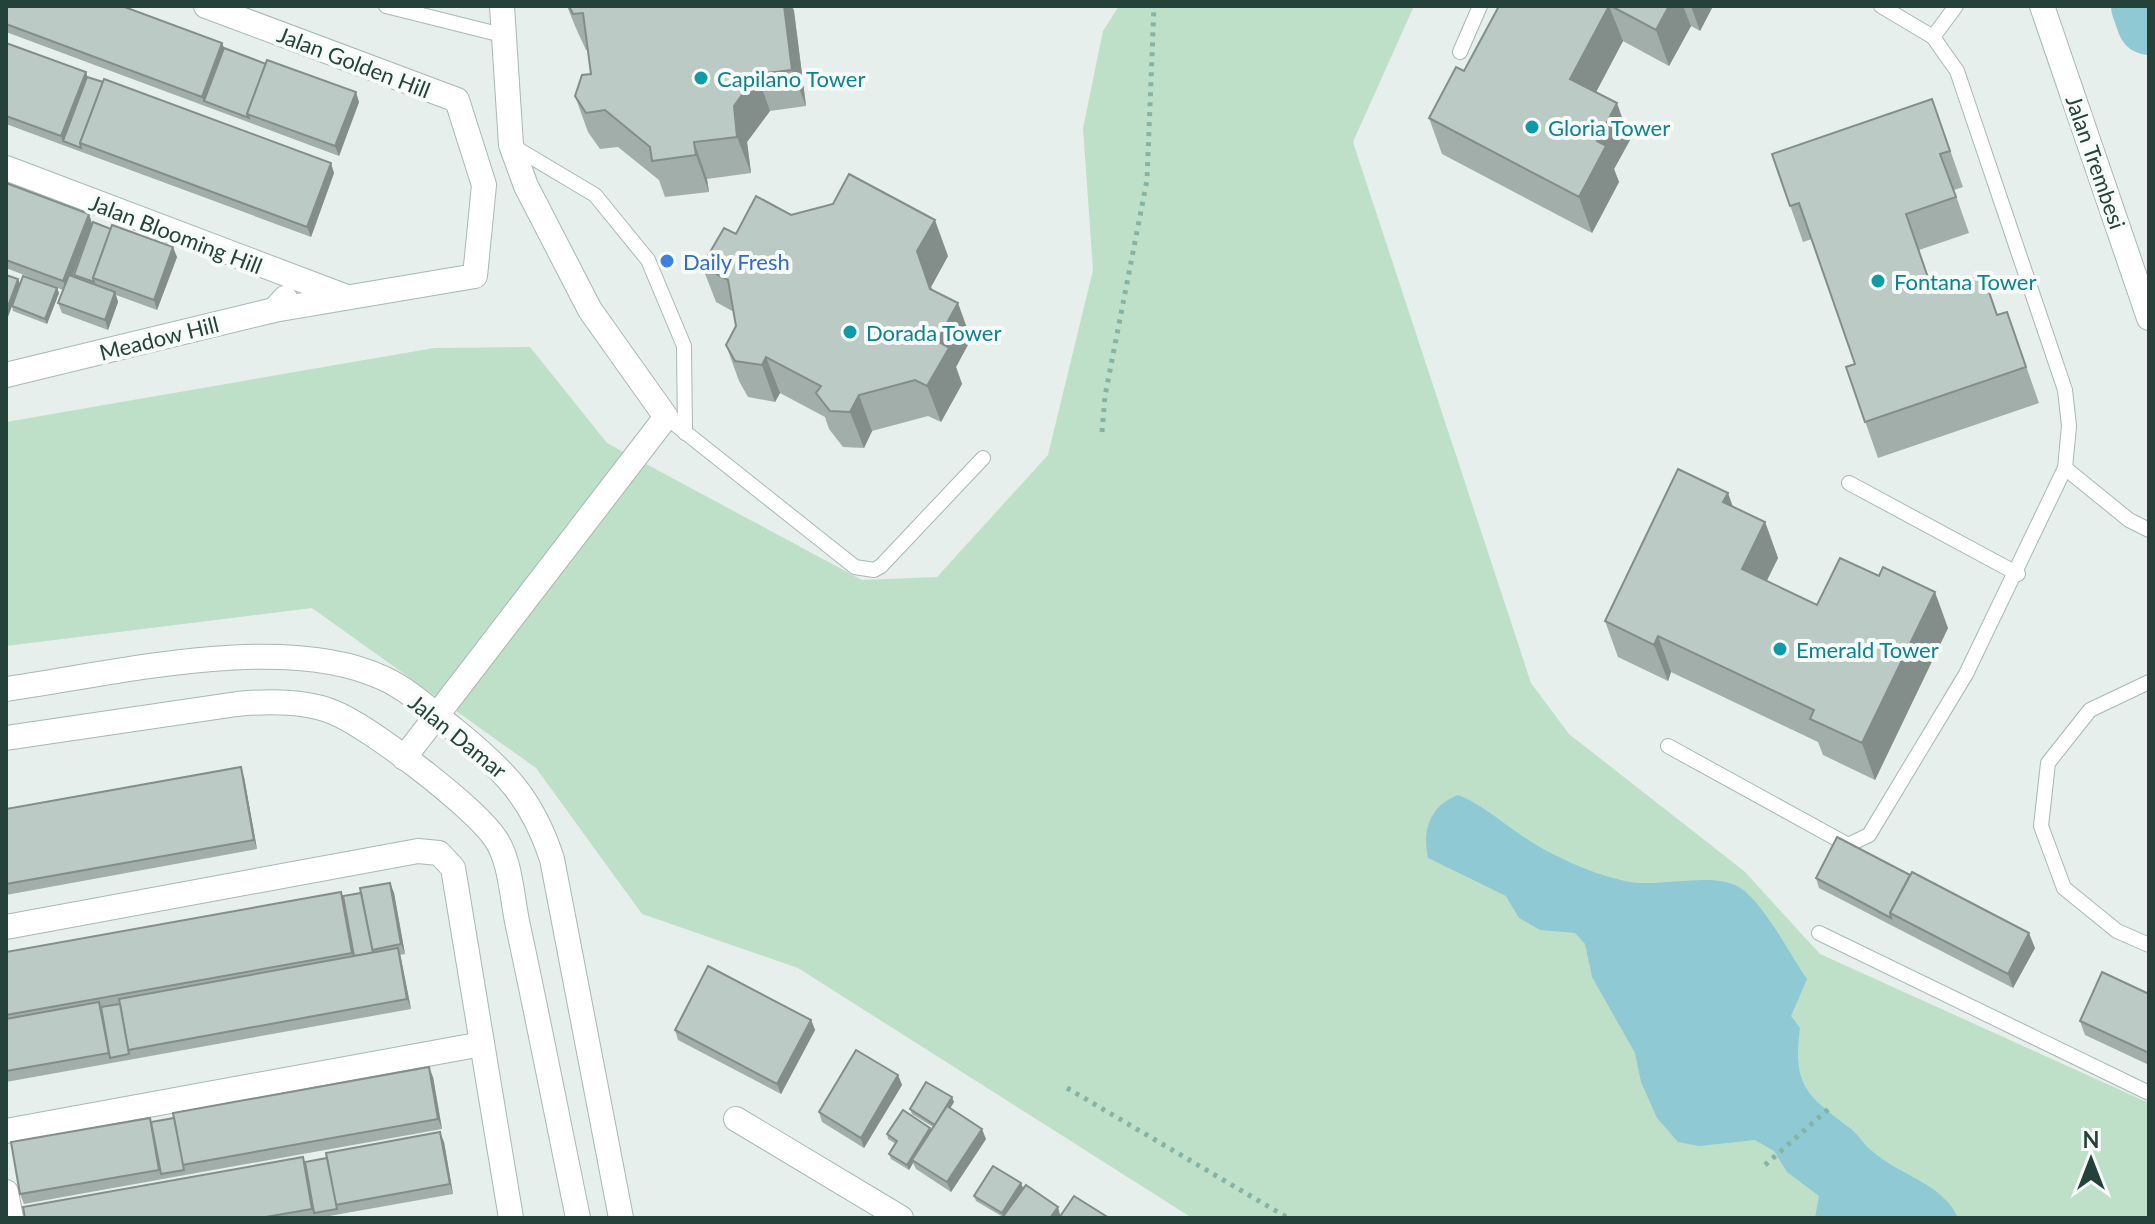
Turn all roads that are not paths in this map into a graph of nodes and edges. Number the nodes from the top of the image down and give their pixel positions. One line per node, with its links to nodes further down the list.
1 (206, 6): 11 (street, Jalan Golden Hill)
2 (386, 6): 8 (lane)
3 (502, 6): 8 (street)
4 (1480, 6): 10 (lane)
5 (1881, 6): 9 (lane)
6 (1956, 6): 9 (lane)
7 (2042, 6): 17 (street, Jalan Trembesi)
8 (502, 35): 12 (street)
9 (1933, 37): 22 (lane)
10 (1460, 52)
11 (457, 100): 15 (street, Meadow Hill)
12 (511, 145): 19 (street); 20 (lane)
13 (6, 168): 14 (street, Jalan Blooming Hill)
14 (289, 278): 15 (street, Jalan Blooming Hill); 16 (street)
15 (348, 297): 16 (street, Meadow Hill)
16 (274, 310): 18 (street, Meadow Hill)
17 (2149, 318)
18 (6, 375)
19 (666, 417): 20 (lane); 28 (street)
20 (685, 433): 21 (lane)
21 (983, 458)
22 (2065, 468): 24 (lane); 25 (lane)
23 (1849, 483): 25 (lane)
24 (2149, 530)
25 (2018, 574): 30 (lane)
26 (2149, 682): 34 (lane)
27 (6, 689): 28 (street, Jalan Damar)
28 (437, 716): 31 (street); 43 (street, Jalan Damar)
29 (6, 738): 31 (street)
30 (1668, 746)
31 (404, 758): 42 (street)
32 (6, 927): 35 (street)
33 (1819, 933): 36 (lane)
34 (2149, 945)
35 (482, 1044): 38 (street); 41 (street)
36 (2149, 1093)
37 (736, 1119): 44 (street)
38 (6, 1131)
39 (6, 1192): 40 (street)
40 (11, 1218)
41 (511, 1218)
42 (578, 1218)
43 (621, 1218)
44 (901, 1218)

